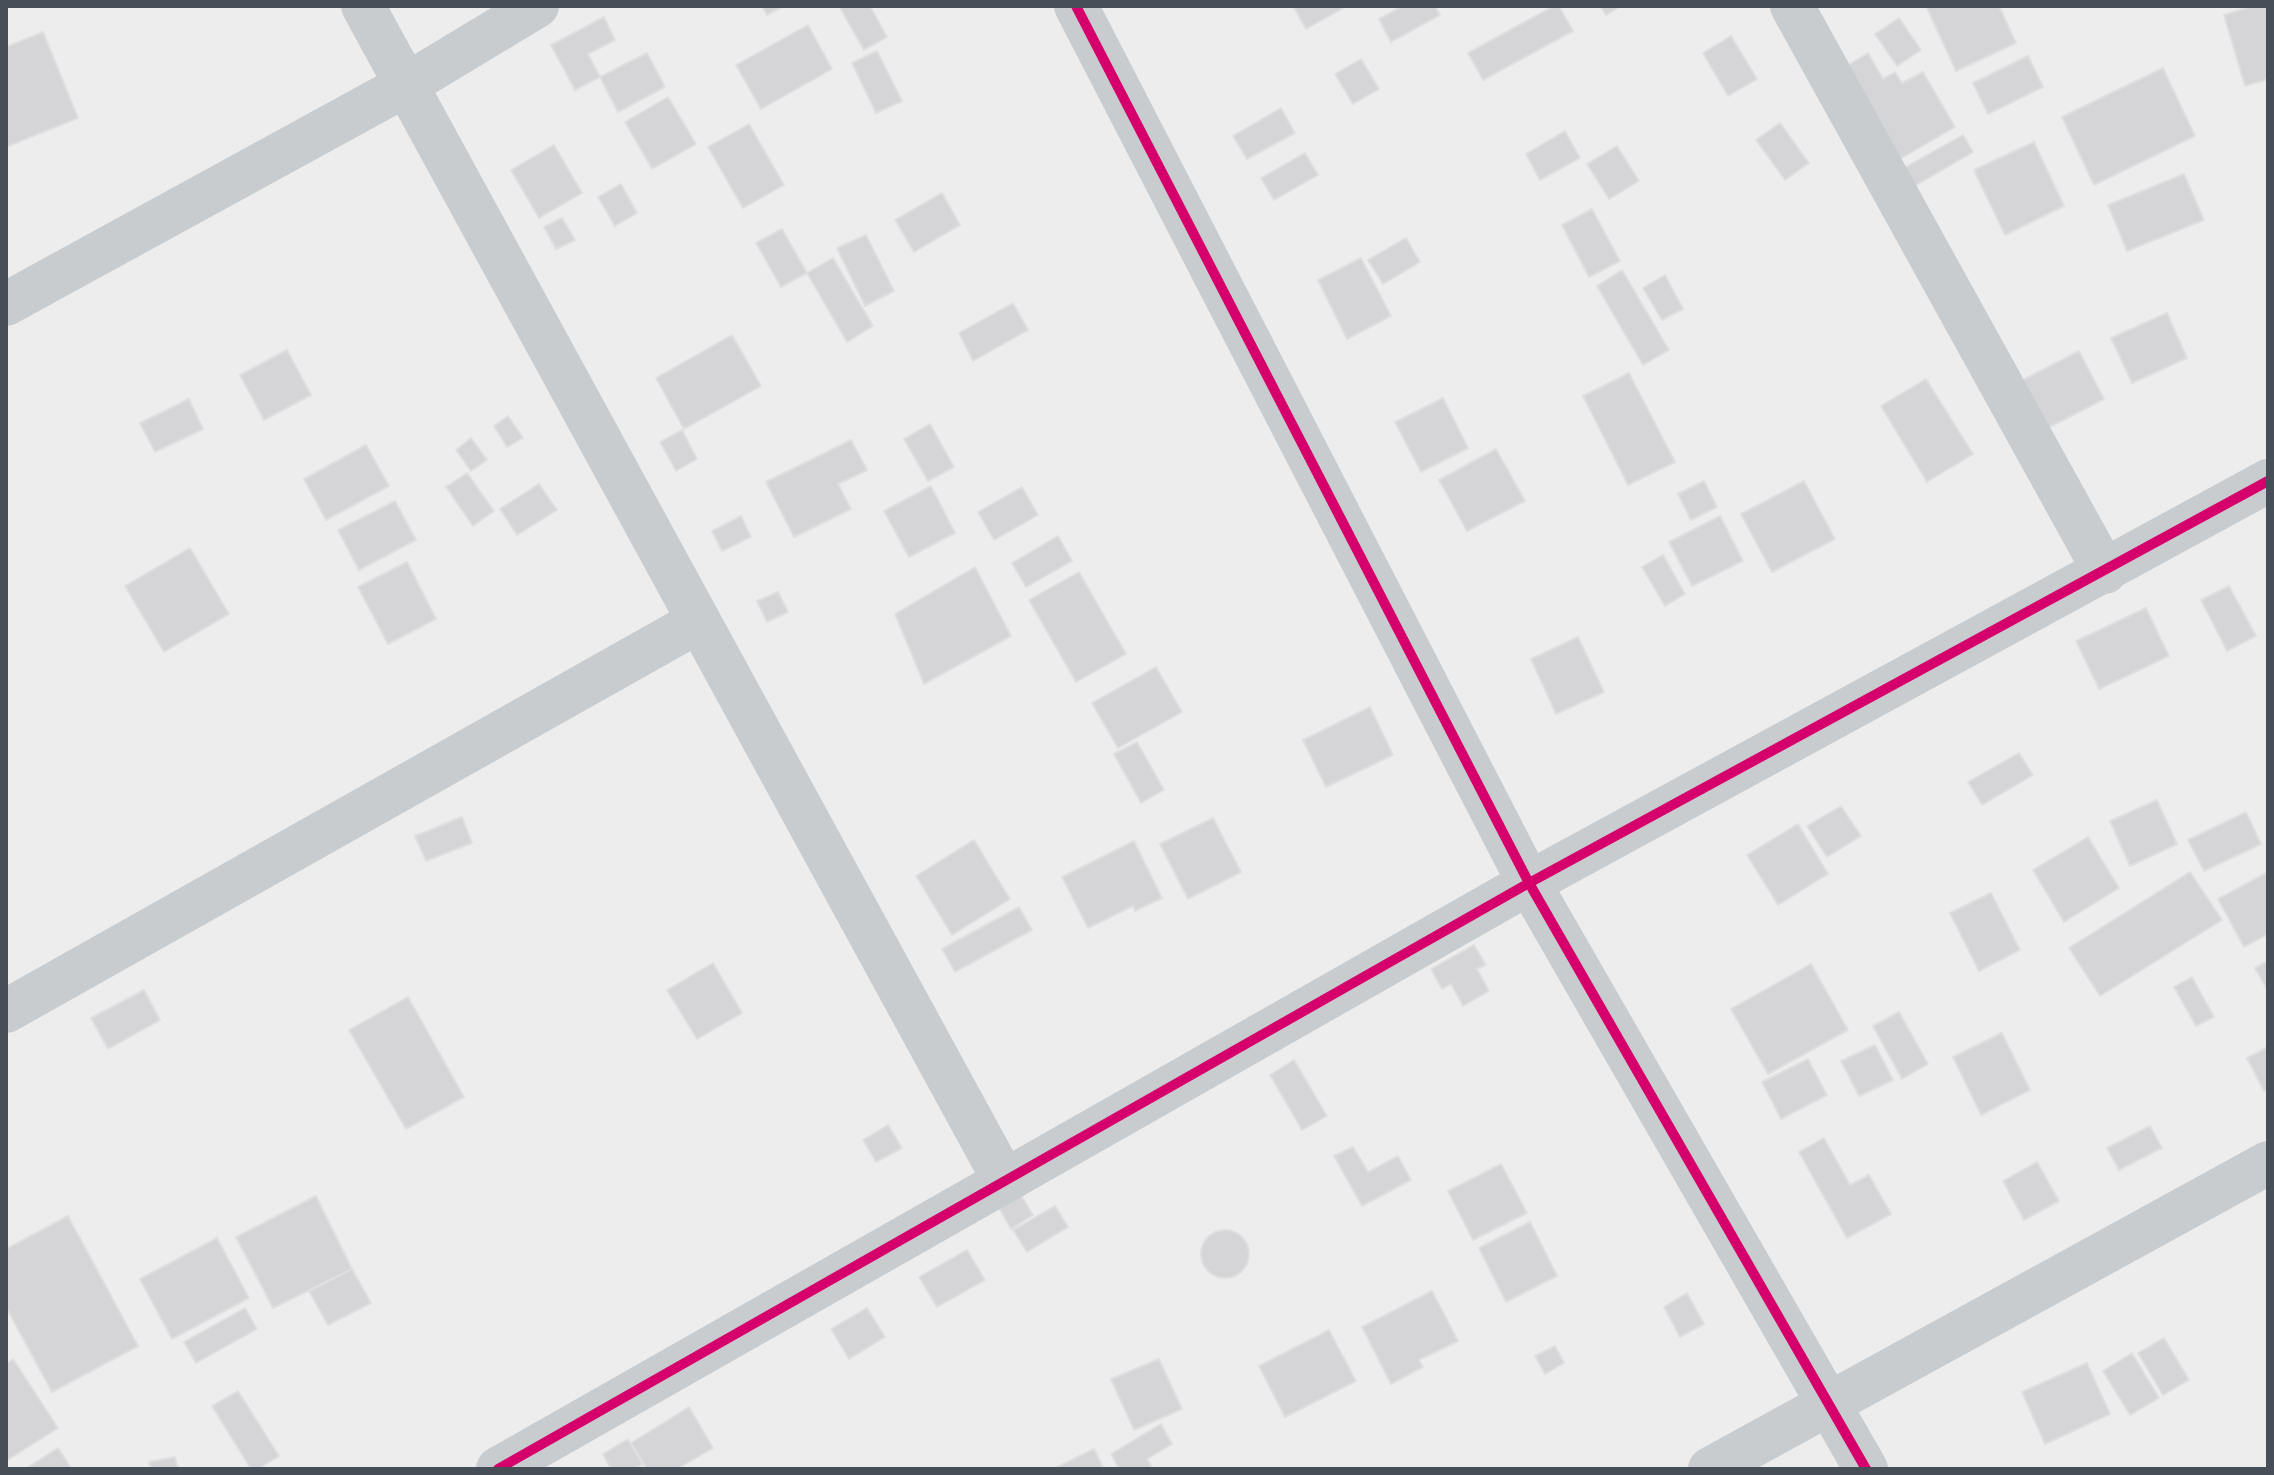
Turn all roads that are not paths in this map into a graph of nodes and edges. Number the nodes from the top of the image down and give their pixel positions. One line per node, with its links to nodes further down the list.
1 (363, 6): 5 (street)
2 (537, 6): 5 (street)
3 (1076, 6): 10 (street)
4 (1807, 11): 8 (street)
5 (406, 85): 6 (street); 9 (street)
6 (6, 304)
7 (2266, 487): 8 (street)
8 (2105, 572): 10 (street)
9 (699, 621): 11 (street); 13 (street)
10 (1529, 883): 13 (street); 14 (street)
11 (6, 1011)
12 (2268, 1163): 14 (street)
13 (1004, 1180): 15 (street)
14 (1828, 1403): 16 (street); 17 (street)
15 (498, 1469)
16 (1710, 1469)
17 (1866, 1469)

